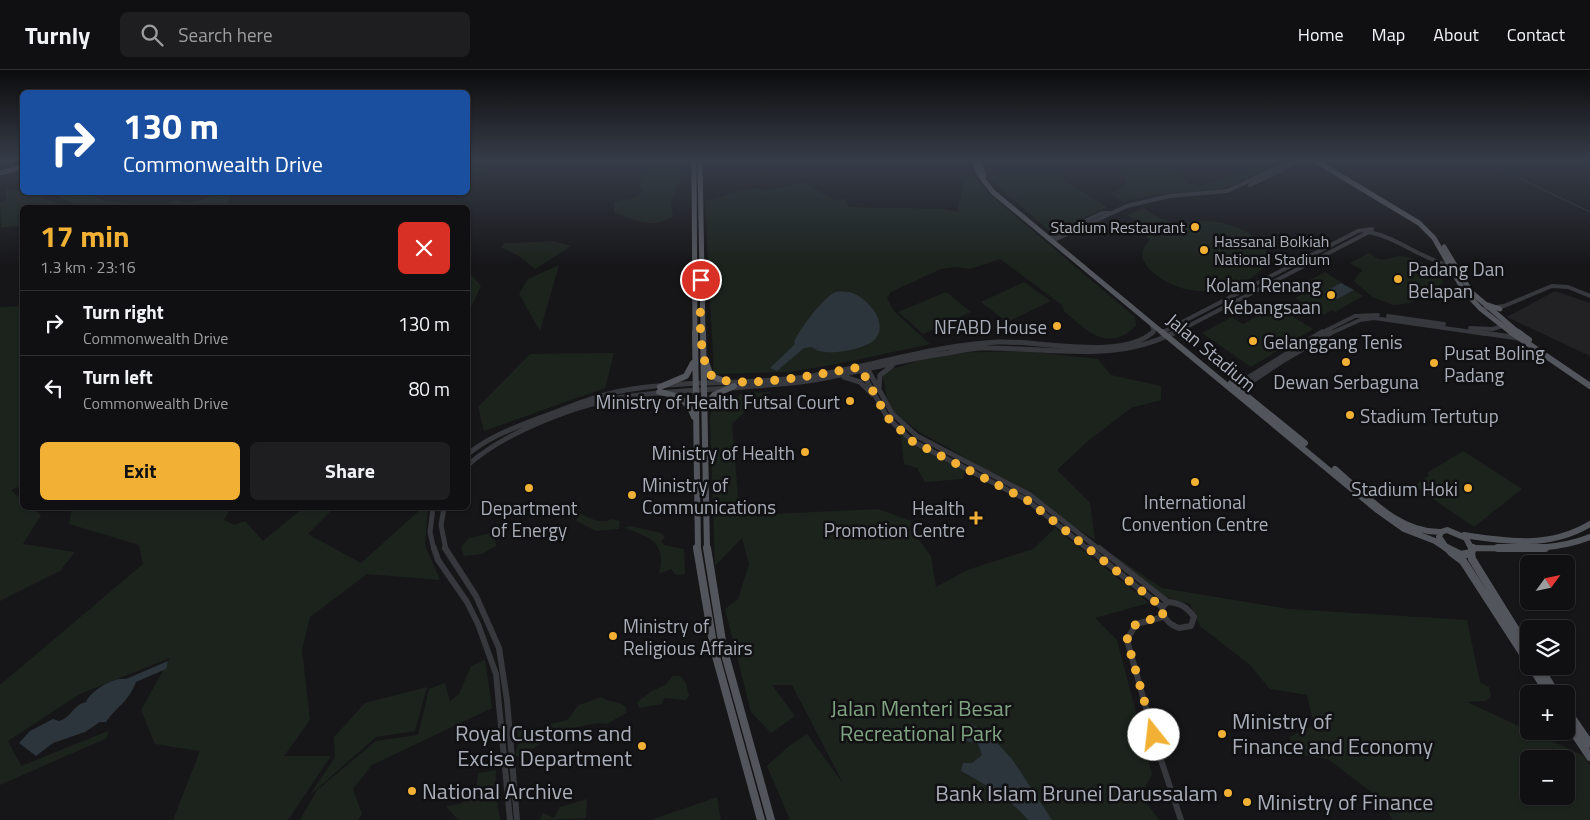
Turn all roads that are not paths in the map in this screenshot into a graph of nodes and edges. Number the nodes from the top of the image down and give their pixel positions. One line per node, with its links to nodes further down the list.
1 (697, 196): 21 (main road)
2 (698, 196): 20 (main road)
3 (998, 196): 9 (main road, Jalan Stadium)
4 (1004, 196): 9 (main road, Jalan Stadium)
5 (1169, 196): 8 (street)
6 (1198, 196): 8 (street)
7 (1375, 196): 10 (main road)
8 (1144, 201): 9 (street)
9 (1052, 239): 16 (main road, Jalan Stadium); 18 (main road, Jalan Stadium)
10 (1450, 264): 12 (main road); 18 (street)
11 (1590, 296): 13 (street)
12 (1482, 306): 13 (main road); 14 (main road); 17 (main road)
13 (1500, 309): 14 (street); 15 (main road)
14 (1489, 310): 15 (main road)
15 (1494, 314): 25 (main road)
16 (1149, 321): 18 (main road, Jalan Stadium); 23 (street)
17 (1502, 326): 19 (main road); 31 (street)
18 (1168, 333): 22 (street); 31 (main road, Jalan Stadium)
19 (1519, 338): 28 (main road); 31 (street)
20 (702, 348): 26 (main road); 29 (main road)
21 (695, 359): 29 (main road); 30 (main road)
22 (907, 360): 23 (street); 32 (street)
23 (864, 368): 24 (street); 26 (street); 32 (street); 34 (street)
24 (836, 377): 27 (street); 34 (street)
25 (1590, 381)
26 (727, 382): 29 (street)
27 (734, 386): 29 (street); 33 (main road)
28 (1590, 386)
29 (699, 387): 30 (street); 33 (main road); 35 (main road)
30 (660, 389): 35 (main road); 36 (street)
31 (1235, 389): 42 (main road, Jalan Stadium); 46 (main road, Jalan Stadium)
32 (879, 390): 45 (street)
33 (703, 410): 60 (main road)
34 (884, 411): 45 (street)
35 (696, 425): 59 (main road)
36 (496, 439): 37 (street); 38 (street)
37 (470, 453)
38 (470, 463)
39 (433, 510): 57 (street)
40 (444, 510): 58 (street)
41 (1590, 524): 43 (main road)
42 (1441, 532): 43 (main road, Jalan Stadium); 46 (main road)
43 (1464, 535): 47 (main road)
44 (1590, 537): 47 (main road)
45 (1095, 550): 48 (street); 49 (street)
46 (1449, 550): 47 (main road); 52 (main road)
47 (1472, 550): 51 (main road)
48 (1168, 602): 49 (street); 50 (street)
49 (1162, 607): 50 (street)
50 (1163, 617): 61 (street)
51 (1520, 636)
52 (1520, 649)
53 (1575, 722): 55 (main road)
54 (1575, 734): 56 (main road)
55 (1590, 744)
56 (1590, 757)
57 (510, 820)
58 (517, 820)
59 (761, 820)
60 (771, 820)
61 (1181, 820)

